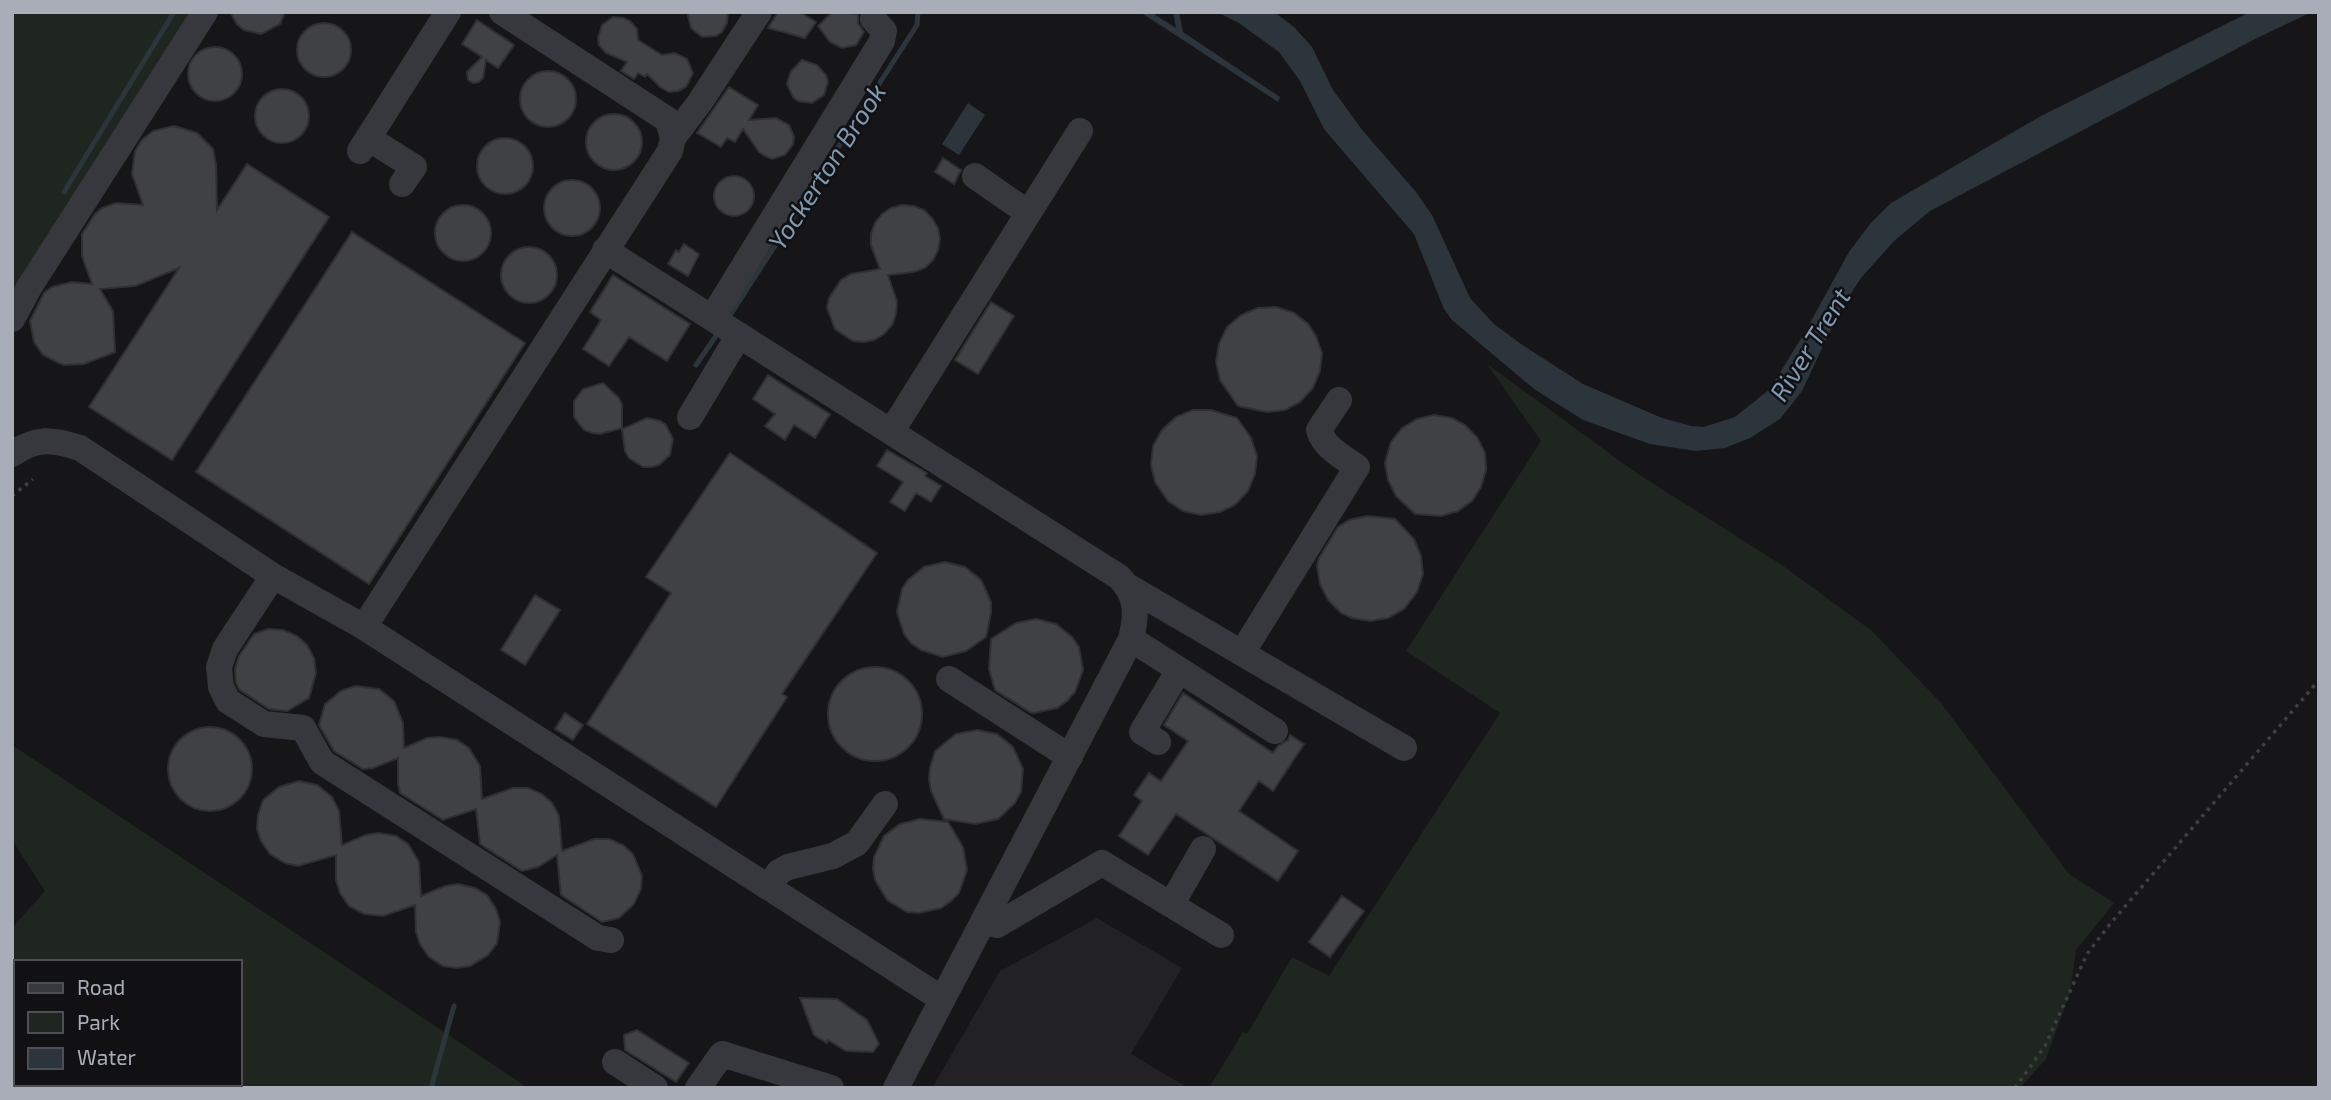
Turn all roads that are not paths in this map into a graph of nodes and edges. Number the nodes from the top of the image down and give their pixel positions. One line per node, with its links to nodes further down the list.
1 (205, 12): 13 (lane)
2 (448, 12): 9 (lane)
3 (502, 12): 7 (lane)
4 (759, 12): 7 (lane)
5 (873, 19): 12 (lane)
6 (1080, 131): 10 (lane)
7 (673, 138): 11 (lane)
8 (975, 176): 10 (lane)
9 (402, 184)
10 (1028, 213): 17 (lane)
11 (605, 250): 12 (lane); 21 (lane)
12 (712, 318): 14 (lane)
13 (12, 319)
14 (739, 335): 16 (lane); 17 (lane)
15 (1339, 400): 23 (lane)
16 (690, 417)
17 (891, 432): 20 (lane)
18 (13, 450): 19 (lane)
19 (273, 576): 21 (lane); 36 (lane)
20 (1129, 587): 22 (lane); 23 (lane)
21 (364, 626): 32 (lane)
22 (1131, 639): 24 (lane); 29 (lane)
23 (1242, 653): 28 (lane)
24 (1179, 670): 26 (lane); 27 (lane)
25 (949, 679): 29 (lane)
26 (1275, 731)
27 (1158, 742)
28 (1404, 748)
29 (1070, 757): 34 (lane)
30 (886, 804): 32 (lane)
31 (1203, 849): 33 (lane)
32 (768, 887): 37 (lane)
33 (1171, 905): 34 (lane); 35 (lane)
34 (983, 921): 37 (lane)
35 (1220, 934)
36 (611, 940)
37 (942, 999): 42 (lane)
38 (615, 1062): 39 (lane)
39 (655, 1088)
40 (698, 1088): 41 (lane)
41 (831, 1088)
42 (896, 1088)

